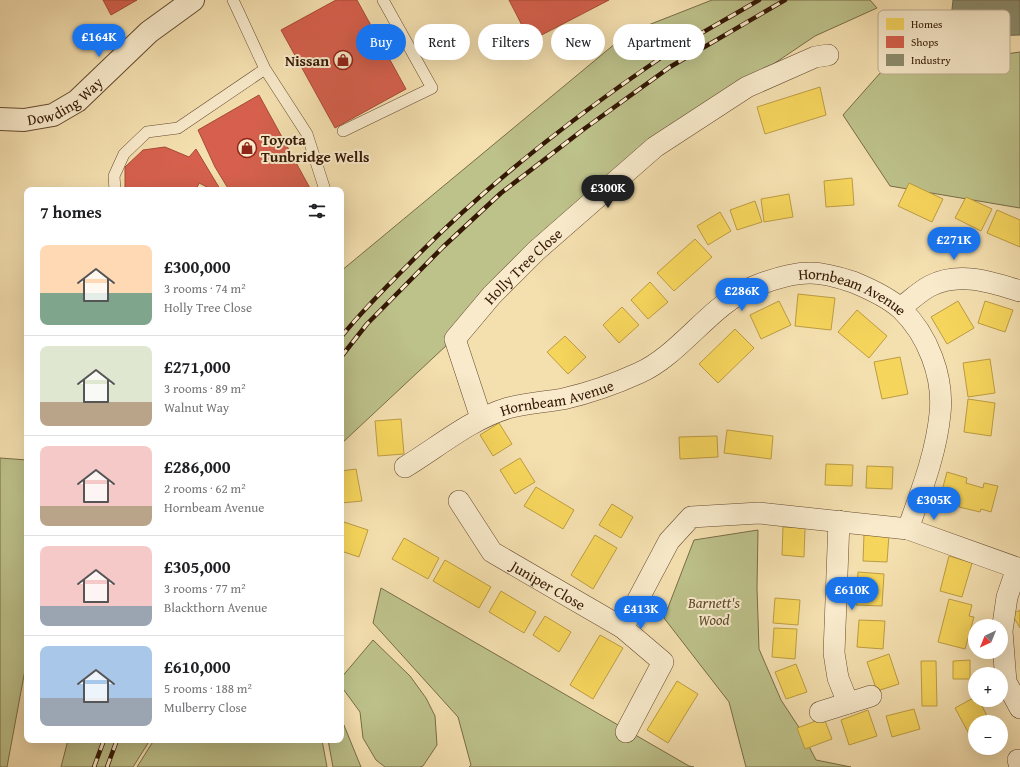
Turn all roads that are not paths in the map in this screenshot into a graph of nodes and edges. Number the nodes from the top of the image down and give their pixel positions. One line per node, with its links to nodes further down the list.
1 (193, 0): 6 (street, Dowding Way)
2 (233, 0): 5 (lane)
3 (383, 0): 7 (lane)
4 (828, 55): 12 (street, Holly Tree Close)
5 (265, 69): 8 (lane); 9 (lane)
6 (0, 119)
7 (343, 132)
8 (115, 187)
9 (324, 187)
10 (1020, 292): 11 (street)
11 (900, 308): 12 (street, Hornbeam Avenue); 16 (street, Hornbeam Avenue)
12 (481, 418): 13 (street, Hornbeam Avenue)
13 (405, 467)
14 (459, 501): 18 (street, Juniper Close)
15 (839, 521): 16 (street); 18 (street); 20 (street)
16 (908, 529): 17 (street)
17 (1018, 569): 21 (street)
18 (623, 628): 23 (street, Juniper Close)
19 (871, 696): 20 (street)
20 (848, 704): 22 (street)
21 (1020, 708)
22 (820, 712)
23 (626, 732)

